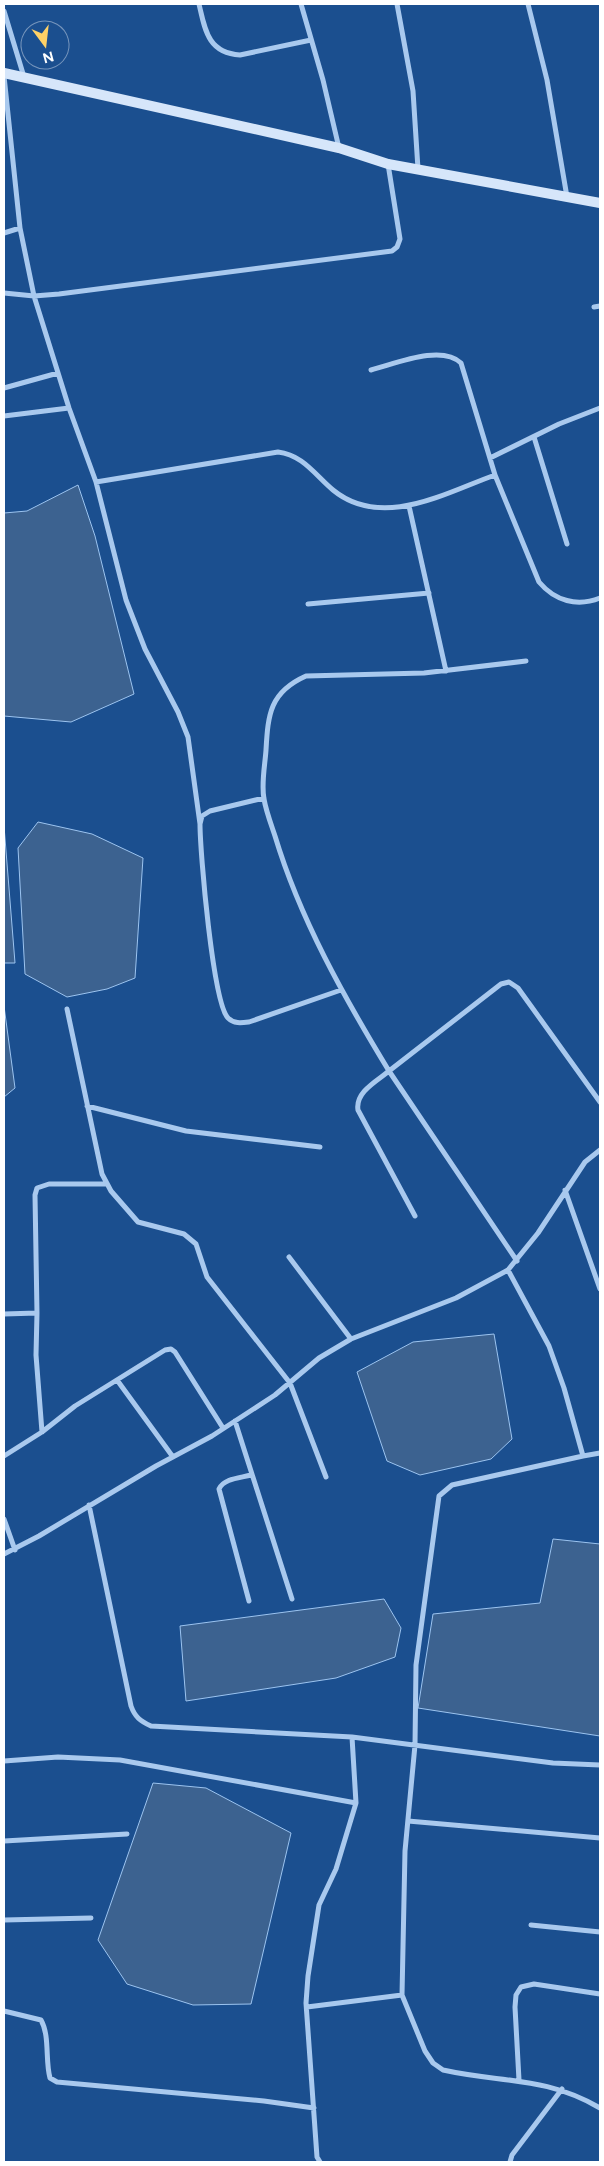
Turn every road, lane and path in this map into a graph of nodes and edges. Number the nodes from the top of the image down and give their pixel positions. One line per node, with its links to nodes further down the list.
1 (200, 4): 6 (street)
2 (301, 4): 6 (street)
3 (397, 4): 13 (street)
4 (528, 4): 14 (street)
5 (4, 11): 8 (street)
6 (310, 40): 9 (street)
7 (4, 74): 8 (main road); 10 (street)
8 (24, 77): 9 (main road)
9 (339, 148): 12 (main road)
10 (11, 151): 11 (street); 16 (street)
11 (4, 153)
12 (388, 164): 13 (main road); 19 (street)
13 (418, 169): 14 (main road)
14 (567, 197): 15 (main road)
15 (600, 203)
16 (20, 228): 17 (street); 19 (street)
17 (4, 233)
18 (4, 293): 19 (street)
19 (34, 296): 21 (street)
20 (371, 370): 27 (street)
21 (58, 373): 22 (street); 23 (street)
22 (4, 388)
23 (69, 408): 25 (street); 29 (street)
24 (600, 408): 26 (street)
25 (4, 416)
26 (534, 436): 27 (street); 31 (street)
27 (490, 458): 28 (street)
28 (496, 475): 30 (street); 33 (street)
29 (96, 482): 30 (street); 38 (street)
30 (409, 506): 32 (street)
31 (567, 544)
32 (429, 594): 34 (street); 36 (street)
33 (600, 598)
34 (308, 604)
35 (526, 661): 36 (street)
36 (446, 671): 37 (street)
37 (264, 798): 38 (street); 39 (street)
38 (200, 824): 39 (street)
39 (341, 990): 41 (street)
40 (67, 1009): 43 (street)
41 (389, 1071): 42 (street); 48 (street); 50 (street)
42 (600, 1102)
43 (87, 1106): 44 (street); 46 (street)
44 (320, 1147)
45 (600, 1150): 47 (street)
46 (106, 1184): 53 (street); 57 (street)
47 (565, 1190): 50 (street); 52 (street)
48 (416, 1216)
49 (289, 1257): 55 (street)
50 (517, 1261): 51 (street)
51 (508, 1270): 55 (street); 63 (street)
52 (600, 1289)
53 (37, 1313): 54 (street); 60 (street)
54 (4, 1314)
55 (351, 1339): 57 (street)
56 (117, 1380): 59 (street); 60 (street); 64 (street)
57 (290, 1383): 58 (street); 66 (street)
58 (235, 1421): 59 (street); 65 (street)
59 (223, 1428): 64 (street)
60 (42, 1432): 62 (street)
61 (600, 1453): 63 (street)
62 (4, 1456)
63 (583, 1456): 74 (street)
64 (173, 1457): 67 (street)
65 (251, 1475): 71 (street); 72 (street)
66 (326, 1477)
67 (90, 1505): 69 (street); 73 (street)
68 (4, 1519): 69 (street)
69 (15, 1550): 70 (street)
70 (4, 1554)
71 (292, 1599)
72 (249, 1601)
73 (352, 1738): 74 (street); 77 (street)
74 (415, 1745): 76 (street); 78 (street)
75 (4, 1761): 77 (street)
76 (600, 1765)
77 (356, 1803): 88 (street)
78 (408, 1821): 80 (street); 87 (street)
79 (127, 1834): 81 (street)
80 (600, 1838)
81 (4, 1842)
82 (91, 1918): 83 (street)
83 (4, 1920)
84 (531, 1925): 85 (street)
85 (600, 1932)
86 (600, 1994): 90 (street)
87 (402, 1995): 88 (street); 90 (street)
88 (307, 2007): 92 (street)
89 (4, 2011): 92 (street)
90 (518, 2080): 91 (street)
91 (562, 2089): 93 (street); 96 (street)
92 (314, 2108): 94 (street)
93 (600, 2108)
94 (318, 2160): 95 (street)
95 (314, 2162)
96 (510, 2162)

